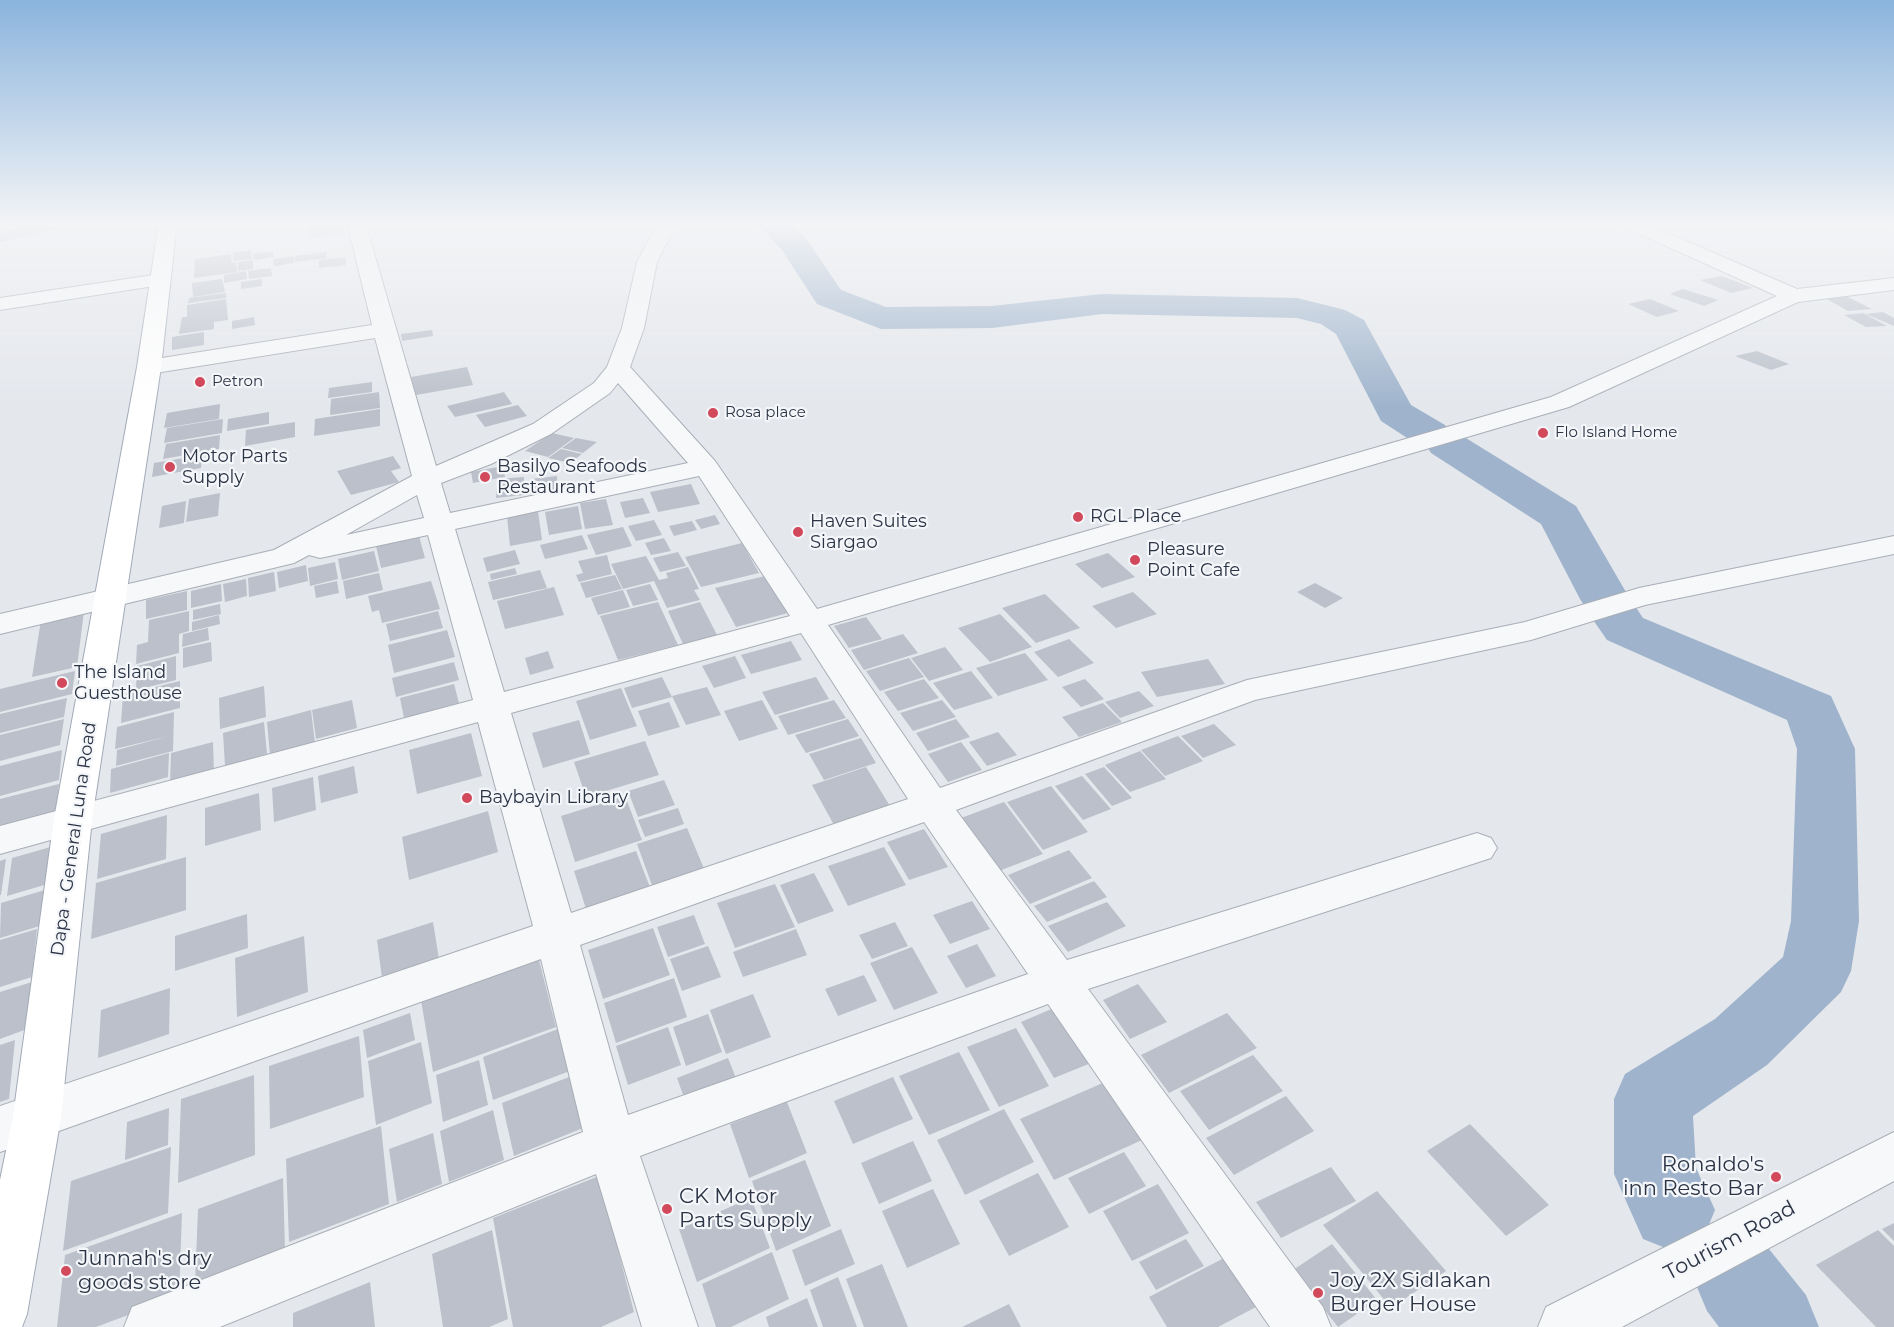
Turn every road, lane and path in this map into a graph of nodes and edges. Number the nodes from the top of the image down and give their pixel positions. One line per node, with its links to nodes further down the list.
1 (133, 284): 8 (street)
2 (160, 284): 10 (main road, Dapa - General Luna Road)
3 (372, 284): 9 (street)
4 (642, 284): 11 (street)
5 (1767, 284): 7 (street)
6 (1894, 284): 7 (street)
7 (1794, 296): 18 (street)
8 (0, 303)
9 (384, 330): 10 (street); 13 (street)
10 (149, 368): 17 (main road, Dapa - General Luna Road)
11 (618, 368): 12 (street); 13 (street)
12 (706, 467): 14 (street); 18 (street)
13 (427, 479): 14 (street); 16 (street)
14 (441, 523): 16 (street); 20 (street)
15 (1894, 545): 21 (street)
16 (284, 557): 17 (street)
17 (112, 597): 19 (street); 22 (main road, Dapa - General Luna Road)
18 (809, 621): 20 (street); 21 (street)
19 (0, 624)
20 (493, 705): 22 (street); 25 (street)
21 (932, 805): 25 (street); 26 (street)
22 (74, 819): 23 (street); 27 (main road, Dapa - General Luna Road)
23 (0, 840)
24 (1477, 848): 26 (street)
25 (557, 936): 27 (street); 28 (street)
26 (1059, 981): 28 (street); 33 (street)
27 (18, 1123): 30 (main road, Dapa - General Luna Road)
28 (611, 1144): 31 (street); 32 (street)
29 (1894, 1155): 34 (street, Tourism Road)
30 (0, 1314)
31 (152, 1327)
32 (670, 1327)
33 (1304, 1327)
34 (1566, 1327)

